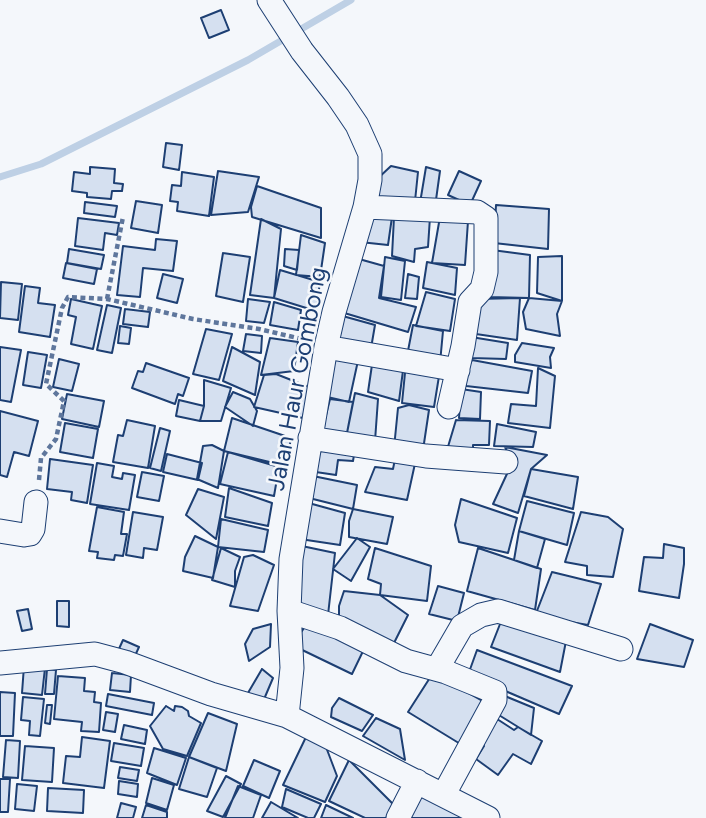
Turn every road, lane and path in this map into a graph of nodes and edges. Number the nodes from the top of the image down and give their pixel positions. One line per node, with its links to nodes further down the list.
1 (269, 0): 2 (street, Jalan Haur Gombong)
2 (365, 207): 5 (street, Jalan Haur Gombong); 6 (street)
3 (123, 217): 4 (path)
4 (107, 299): 5 (path); 10 (path)
5 (327, 346): 6 (street); 8 (street, Jalan Haur Gombong)
6 (457, 370): 7 (street)
7 (449, 407)
8 (310, 438): 9 (street); 12 (street, Jalan Haur Gombong)
9 (506, 462)
10 (36, 502): 11 (street)
11 (0, 531)
12 (289, 611): 15 (street); 16 (street, Jalan Haur Gombong)
13 (621, 649): 15 (street)
14 (0, 663): 16 (street)
15 (437, 669): 18 (street)
16 (287, 716): 17 (street)
17 (416, 781): 18 (street); 19 (street)
18 (444, 794): 20 (street)
19 (398, 818)
20 (488, 818)

